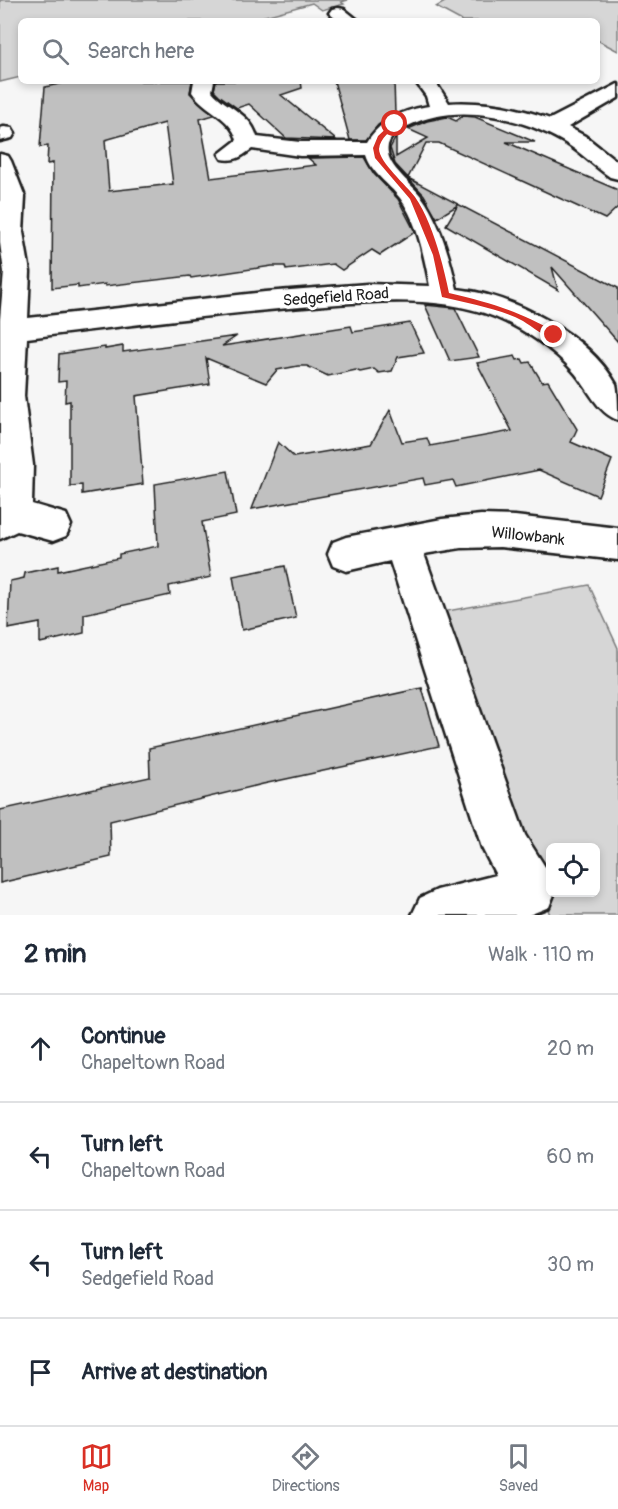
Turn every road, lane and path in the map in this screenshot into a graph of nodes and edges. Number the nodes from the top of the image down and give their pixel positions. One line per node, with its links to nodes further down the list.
1 (426, 84): 4 (street)
2 (197, 89): 6 (street)
3 (618, 90): 5 (street)
4 (441, 110): 5 (street); 6 (street)
5 (552, 127): 8 (street)
6 (376, 148): 9 (street)
7 (0, 161): 10 (street)
8 (618, 172)
9 (445, 295): 10 (street, Sedgefield Road); 11 (street, Sedgefield Road)
10 (13, 330): 12 (street)
11 (618, 408)
12 (7, 519): 13 (street)
13 (52, 525)
14 (402, 543): 15 (street, Willowbank); 16 (street, Willowbank); 17 (street)
15 (618, 544)
16 (346, 554)
17 (464, 912)

